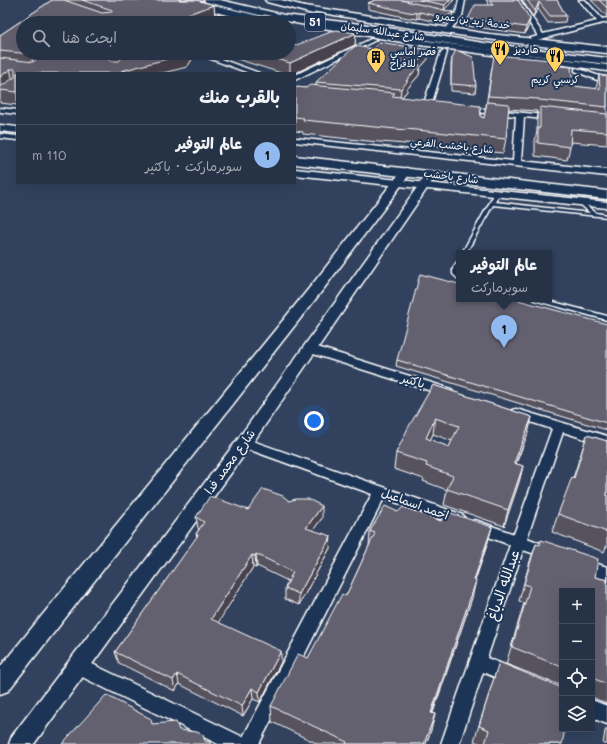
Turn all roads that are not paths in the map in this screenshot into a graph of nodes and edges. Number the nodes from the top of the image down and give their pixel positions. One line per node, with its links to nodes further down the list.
1 (184, 0): 9 (main road)
2 (209, 0): 10 (main road, شارع عبدالله سليمان / 51)
3 (270, 0): 7 (main road, شارع عبدالله سليمان / 51)
4 (462, 0): 11 (street)
5 (517, 0): 18 (street)
6 (582, 0): 12 (street)
7 (287, 2): 16 (main road, خدمة زيد بن عمرو); 17 (main road, شارع عبدالله سليمان / 51); 21 (main road)
8 (429, 10): 11 (street)
9 (256, 16)
10 (263, 16)
11 (460, 16): 16 (street)
12 (604, 21): 18 (street)
13 (296, 23): 17 (main road, شارع عبدالله سليمان / 51)
14 (296, 24): 20 (main road)
15 (296, 25): 19 (main road)
16 (449, 28): 18 (main road, خدمة زيد بن عمرو)
17 (424, 35): 24 (main road, شارع عبدالله سليمان / 51); 26 (main road, شارع عبدالله سليمان / 51)
18 (537, 38): 21 (main road, خدمة زيد بن عمرو)
19 (373, 40): 20 (main road); 30 (street)
20 (439, 49): 22 (main road); 23 (main road); 32 (street)
21 (607, 50)
22 (478, 52): 23 (main road); 27 (main road)
23 (466, 55): 28 (main road)
24 (607, 56)
25 (218, 60): 29 (street)
26 (607, 61)
27 (607, 69): 28 (main road)
28 (577, 70): 31 (street)
29 (253, 72)
30 (296, 78)
31 (607, 82)
32 (427, 106)
33 (458, 109): 36 (street)
34 (0, 110): 35 (street)
35 (16, 112)
36 (520, 115): 38 (street); 47 (street)
37 (0, 117): 39 (main road)
38 (560, 118)
39 (16, 119)
40 (0, 128): 41 (main road)
41 (16, 130)
42 (0, 136): 43 (street)
43 (16, 138)
44 (296, 140): 47 (street, شارع باخشب الفرعي)
45 (296, 149): 52 (main road, شارع باخشب)
46 (296, 160): 50 (main road, شارع باخشب)
47 (517, 163): 49 (street, شارع باخشب الفرعي)
48 (296, 172): 50 (street)
49 (607, 173)
50 (403, 177): 51 (main road, شارع باخشب); 75 (street)
51 (429, 180): 53 (street); 54 (main road, شارع باخشب); 63 (street, شارع محمد فدا)
52 (607, 183)
53 (498, 192): 55 (street); 56 (lane)
54 (607, 195)
55 (581, 202): 57 (street); 58 (lane)
56 (492, 204): 58 (lane); 60 (lane)
57 (607, 205)
58 (595, 215): 59 (lane)
59 (607, 216)
60 (466, 250)
61 (547, 302): 62 (lane)
62 (607, 318)
63 (311, 349): 64 (street, باكثير); 68 (street, شارع محمد فدا)
64 (461, 396)
65 (506, 410): 66 (street)
66 (559, 426): 67 (street); 70 (street, عبدالله الدباغ)
67 (607, 441)
68 (244, 443): 69 (street, احمد اسماعيل); 73 (street, شارع محمد فدا)
69 (381, 491): 70 (street, احمد اسماعيل); 80 (street)
70 (518, 542): 71 (street, احمد اسماعيل); 72 (street, عبدالله الدباغ)
71 (607, 574)
72 (477, 662): 74 (street); 81 (street, عبدالله الدباغ)
73 (78, 666): 78 (street, شارع محمد فدا); 79 (street)
74 (527, 682)
75 (0, 684)
76 (595, 710): 77 (street)
77 (607, 716)
78 (20, 744)
79 (237, 744)
80 (249, 744)
81 (450, 744)

